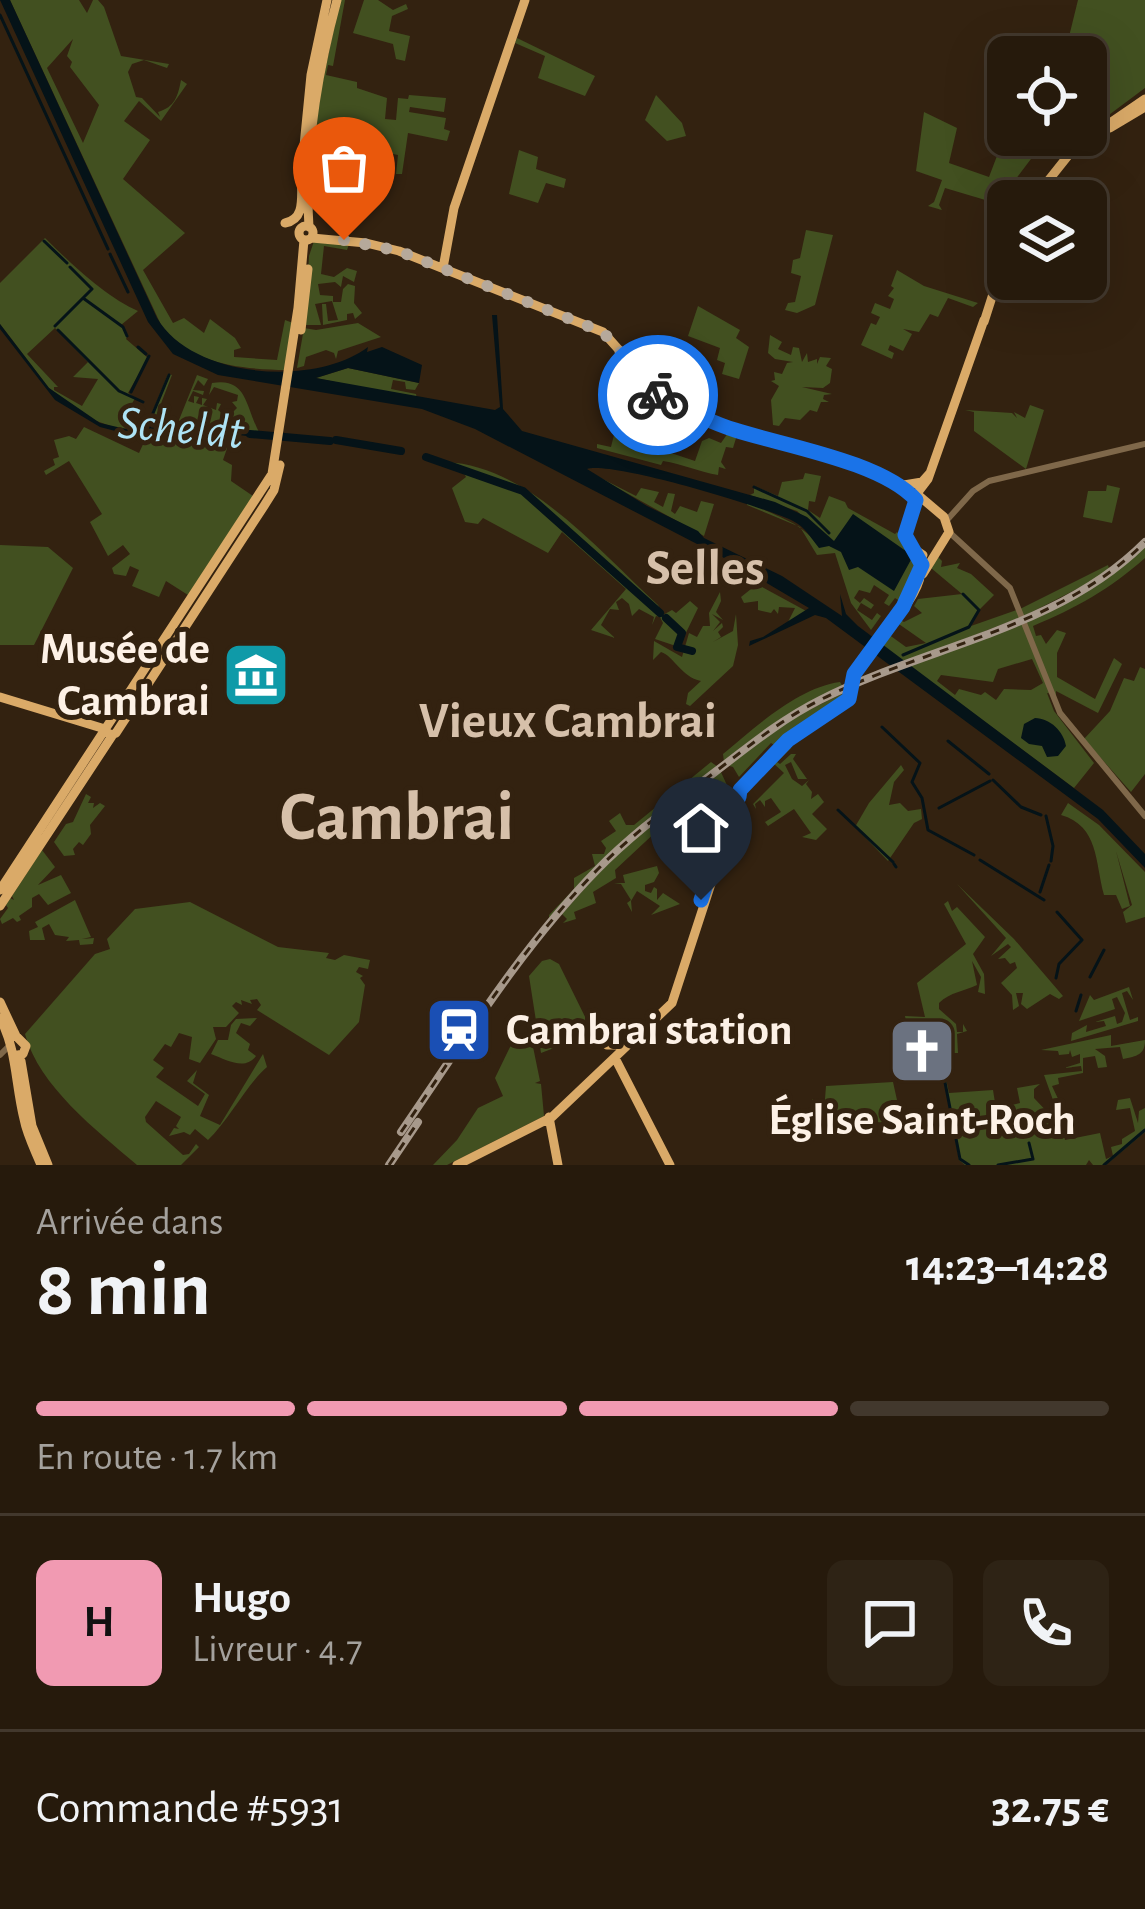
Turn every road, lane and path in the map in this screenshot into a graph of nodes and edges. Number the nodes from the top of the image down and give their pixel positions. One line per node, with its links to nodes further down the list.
1 (327, 0): 5 (main road)
2 (337, 0): 8 (main road)
3 (525, 0): 9 (main road)
4 (1145, 103): 6 (main road)
5 (303, 168): 7 (main road); 8 (main road)
6 (1051, 180)
7 (285, 223)
8 (308, 234): 9 (main road); 19 (main road)
9 (443, 268): 12 (main road)
10 (991, 300): 12 (main road)
11 (1140, 445): 13 (street)
12 (914, 492): 13 (main road); 14 (main road)
13 (948, 526): 15 (main road); 21 (street)
14 (919, 553): 15 (main road); 16 (main road)
15 (934, 557): 16 (main road)
16 (914, 589): 29 (main road)
17 (0, 697): 18 (main road)
18 (89, 723): 19 (main road); 20 (main road)
19 (112, 725): 20 (main road); 22 (main road)
20 (97, 742): 22 (main road)
21 (1145, 816)
22 (49, 825): 23 (main road)
23 (35, 843): 24 (main road); 25 (main road)
24 (0, 890)
25 (0, 906)
26 (0, 1002): 28 (main road)
27 (0, 1018): 28 (main road)
28 (11, 1050): 31 (main road)
29 (614, 1050): 30 (main road); 34 (main road)
30 (549, 1116): 32 (main road); 33 (main road)
31 (44, 1165)
32 (457, 1165)
33 (558, 1165)
34 (672, 1165)

